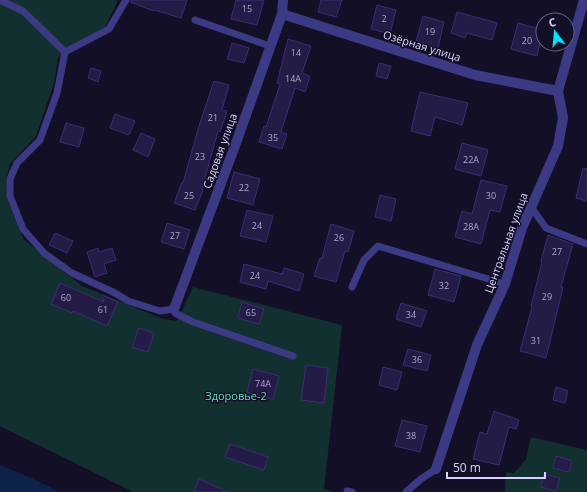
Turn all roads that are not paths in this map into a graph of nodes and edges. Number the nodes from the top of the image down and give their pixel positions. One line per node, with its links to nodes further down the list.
1 (0, 0): 8 (lane)
2 (126, 0): 8 (lane)
3 (283, 0): 5 (street, Садовая улица)
4 (584, 0): 9 (street, Центральная улица)
5 (282, 14): 7 (street, Садовая улица); 9 (street, Озёрная улица)
6 (195, 20): 7 (lane)
7 (270, 46): 14 (street, Садовая улица)
8 (65, 52): 14 (lane)
9 (558, 91): 10 (street, Центральная улица)
10 (531, 207): 11 (lane); 12 (street, Центральная улица)
11 (587, 244)
12 (505, 284): 13 (lane); 16 (street, Центральная улица)
13 (352, 287)
14 (174, 309): 15 (lane)
15 (293, 356)
16 (436, 469): 17 (lane)
17 (406, 492)

